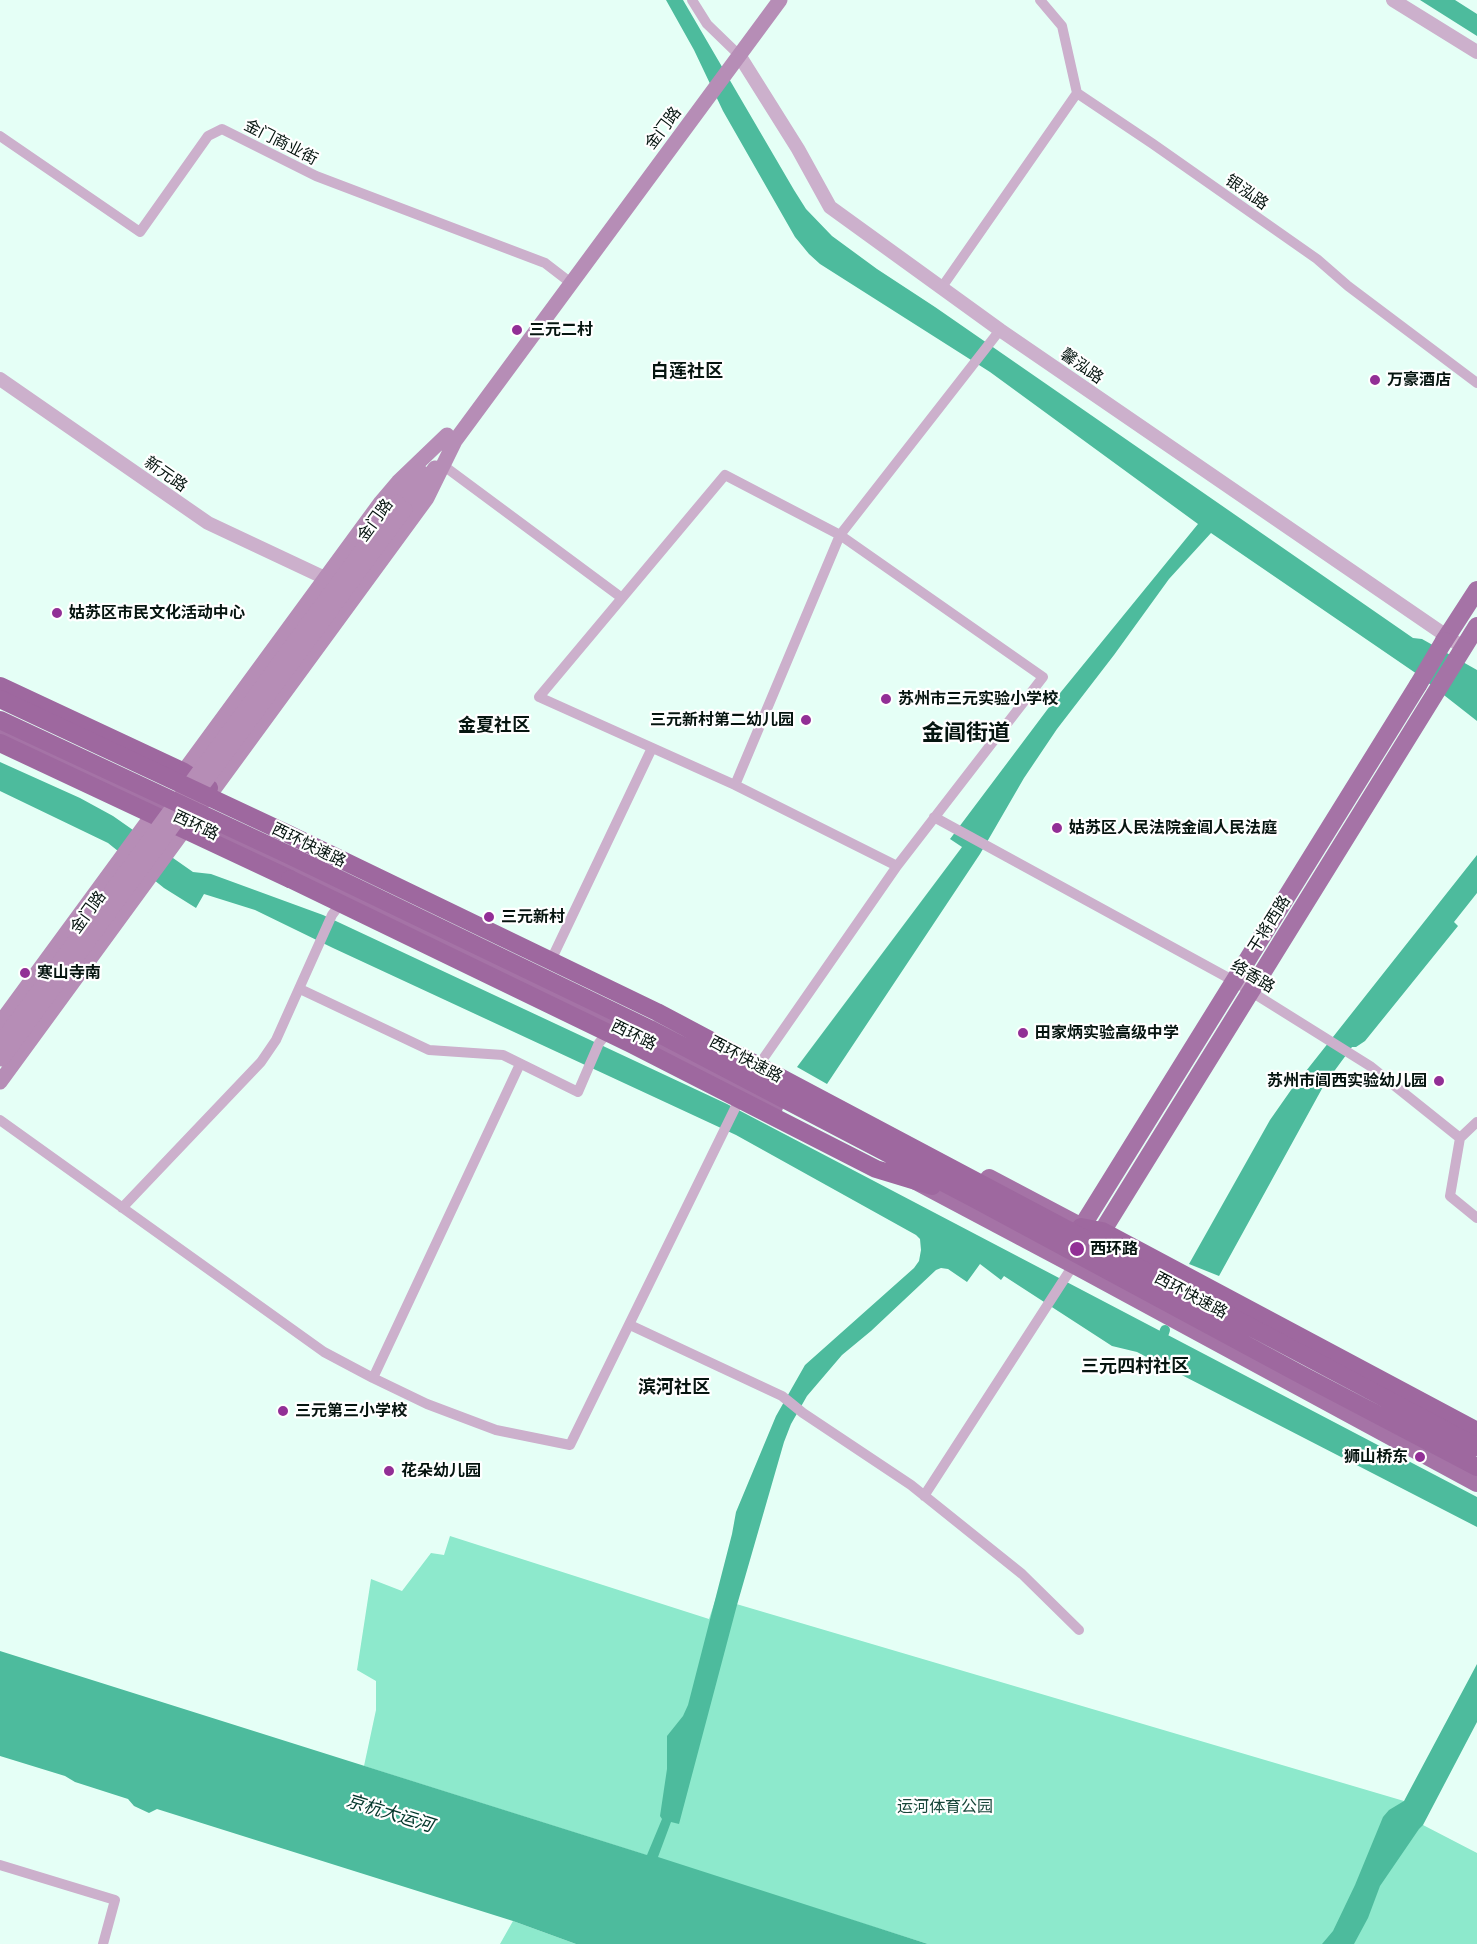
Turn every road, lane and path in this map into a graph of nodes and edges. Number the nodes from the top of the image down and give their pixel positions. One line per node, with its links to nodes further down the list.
1 (692, 0): 6 (street)
2 (768, 0): 6 (main road, 金门路)
3 (780, 0): 6 (main road, 金门路)
4 (1040, 0): 8 (street)
5 (1393, 0): 7 (street)
6 (736, 52): 10 (main road, 金门路); 11 (street, 馨泓路)
7 (1477, 52)
8 (1077, 93): 11 (street); 14 (street, 银泓路)
9 (0, 136): 10 (street, 金门商业街)
10 (567, 280): 15 (main road, 金门路)
11 (942, 287): 12 (street, 馨泓路)
12 (997, 334): 17 (street); 23 (street, 馨泓路)
13 (0, 379): 18 (street, 新元路)
14 (1477, 383)
15 (451, 438): 16 (main road); 18 (main road); 50 (main road, 金门路, bridge)
16 (444, 466): 20 (street); 34 (main road)
17 (840, 535): 20 (street); 33 (street); 36 (street)
18 (325, 578): 32 (main road)
19 (1477, 590): 21 (main road, 干将西路)
20 (622, 597): 31 (street)
21 (1459, 618): 22 (street); 23 (main road, 干将西路)
22 (1476, 628): 24 (main road, 干将西路)
23 (1446, 639): 24 (street, 馨泓路); 41 (main road, 干将西路, bridge)
24 (1463, 649): 42 (main road, 干将西路)
25 (0, 686): 32 (highway)
26 (0, 691): 32 (main road)
27 (0, 699): 69 (highway, 西环快速路, bridge)
28 (0, 720): 59 (highway, 西环快速路, bridge)
29 (0, 732): 35 (main road, 西环路)
30 (0, 743): 35 (highway)
31 (652, 748): 33 (street); 43 (street)
32 (182, 774): 34 (highway); 35 (main road)
33 (735, 785): 39 (street)
34 (213, 791): 37 (main road); 38 (main road)
35 (155, 811): 37 (highway); 48 (main road)
36 (934, 817): 39 (street); 44 (street, 络香路)
37 (187, 826): 40 (main road, 西环路); 53 (main road); 59 (highway, bridge)
38 (362, 863): 40 (street); 43 (main road)
39 (897, 866): 51 (street)
40 (345, 896): 45 (street); 49 (main road, 西环路)
41 (1285, 899): 42 (main road); 44 (main road, 干将西路)
42 (1302, 909): 47 (main road, 干将西路)
43 (554, 954): 46 (main road)
44 (1234, 981): 47 (street, 络香路); 62 (main road, 干将西路)
45 (300, 989): 52 (street); 60 (street)
46 (631, 991): 49 (street); 51 (main road)
47 (1251, 991): 57 (street, 络香路); 63 (main road, 干将西路)
48 (0, 1023)
49 (614, 1024): 52 (street); 54 (main road, 西环路)
50 (1, 1055)
51 (761, 1059): 54 (street); 62 (main road)
52 (520, 1064): 66 (street)
53 (0, 1082)
54 (740, 1098): 58 (main road, 西环路); 65 (street)
55 (0, 1120): 60 (street)
56 (1477, 1122): 57 (street)
57 (1460, 1138): 61 (street)
58 (877, 1161): 62 (main road); 64 (main road, 西环路)
59 (975, 1199): 70 (highway, 西环快速路, bridge)
60 (122, 1208): 66 (street)
61 (1477, 1218)
62 (1077, 1234): 63 (highway); 64 (main road, 干将西路)
63 (1097, 1239): 64 (main road, 干将西路); 67 (highway); 68 (main road)
64 (1070, 1267): 71 (main road, 西环路); 72 (street)
65 (630, 1324): 66 (street); 72 (street)
66 (373, 1378)
67 (1477, 1431)
68 (1477, 1437)
69 (1477, 1447)
70 (1477, 1467)
71 (1477, 1483)
72 (924, 1496): 73 (street)
73 (1079, 1630)
74 (0, 1865): 75 (street)
75 (105, 1943)

